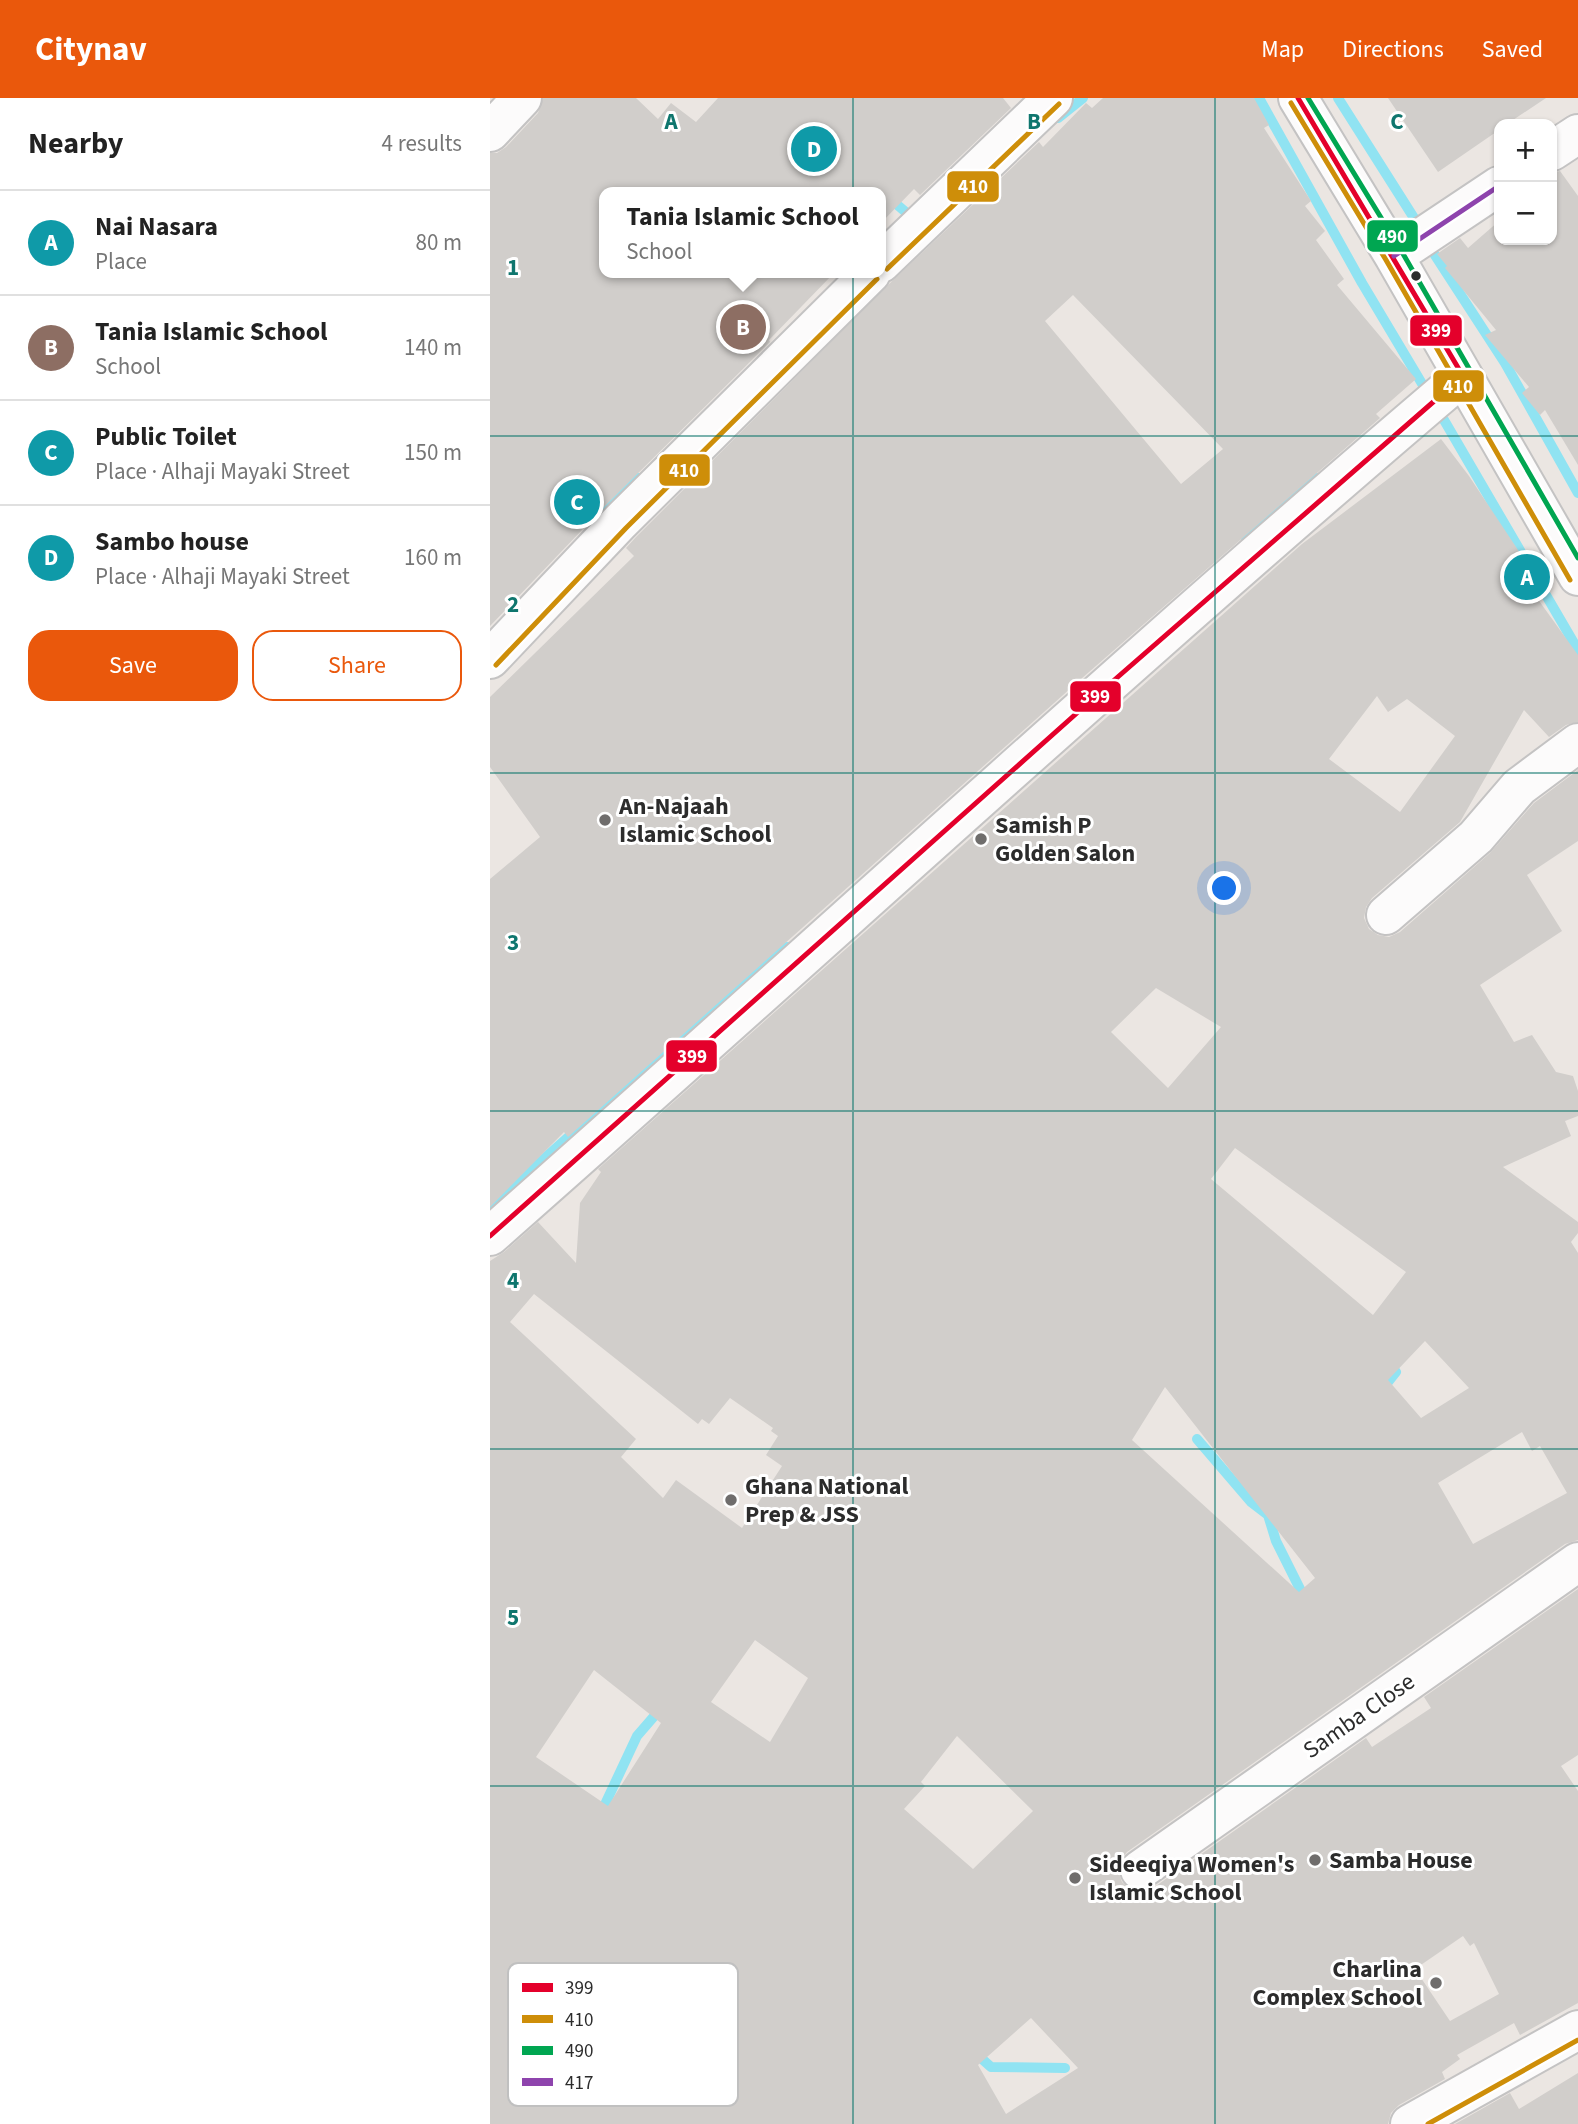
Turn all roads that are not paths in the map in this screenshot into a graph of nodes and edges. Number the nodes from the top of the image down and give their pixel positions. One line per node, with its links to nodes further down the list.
1 (522, 98): 4 (street)
2 (1053, 98): 9 (street)
3 (1298, 98): 8 (street)
4 (490, 132)
5 (1578, 134): 6 (street)
6 (1557, 148)
7 (1494, 189): 8 (street)
8 (1394, 256): 11 (street)
9 (886, 258)
10 (866, 278): 13 (street)
11 (1463, 376): 12 (street); 16 (street)
12 (1578, 576)
13 (490, 659)
14 (1578, 743): 15 (street)
15 (1386, 915)
16 (490, 1236)
17 (1578, 1562): 18 (street, Samba Close)
18 (1140, 1870)
19 (1578, 2030): 20 (street)
20 (1410, 2124)

